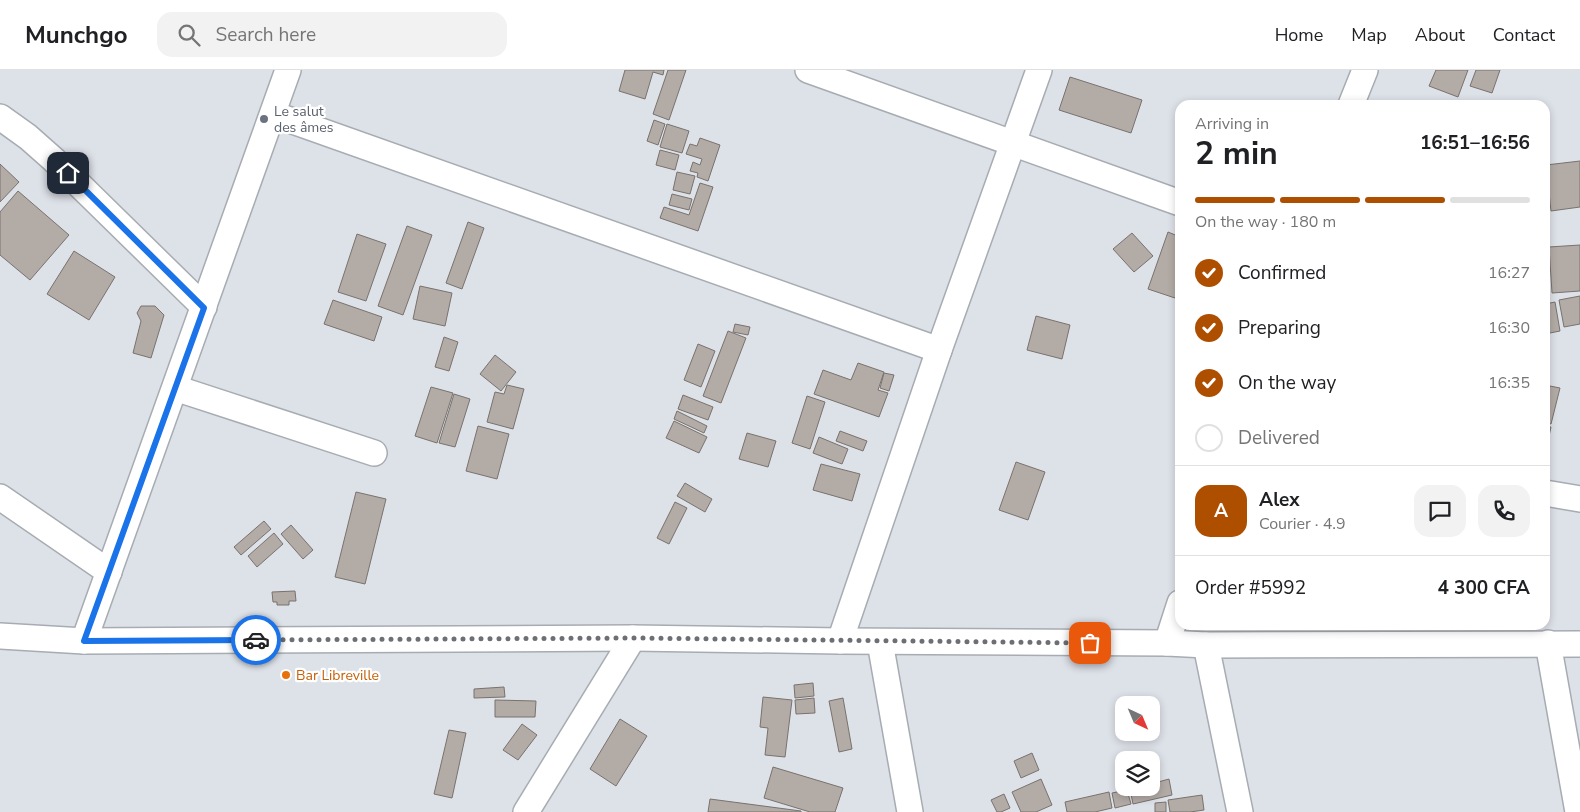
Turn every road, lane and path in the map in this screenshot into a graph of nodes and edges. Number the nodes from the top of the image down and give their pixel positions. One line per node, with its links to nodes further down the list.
1 (288, 70): 6 (street)
2 (808, 70): 8 (street)
3 (1039, 70): 8 (street)
4 (1365, 70): 5 (street)
5 (1353, 100)
6 (273, 114): 10 (street); 11 (street)
7 (0, 117): 10 (street)
8 (1014, 143): 9 (street); 11 (street)
9 (1175, 201)
10 (204, 308): 12 (street)
11 (939, 350): 22 (street)
12 (175, 388): 13 (street); 17 (street)
13 (374, 452)
14 (1550, 494): 16 (street)
15 (0, 497): 17 (street)
16 (1580, 499)
17 (108, 572): 21 (street)
18 (1175, 618): 24 (street)
19 (0, 636): 21 (street)
20 (633, 638): 21 (street); 22 (street); 28 (street)
21 (84, 641)
22 (840, 641): 23 (street)
23 (880, 642): 24 (street); 29 (street)
24 (1167, 643): 27 (street)
25 (1548, 643): 26 (street); 27 (street); 31 (street)
26 (1580, 644)
27 (1206, 645): 30 (street)
28 (526, 812)
29 (910, 812)
30 (1240, 812)
31 (1578, 812)

